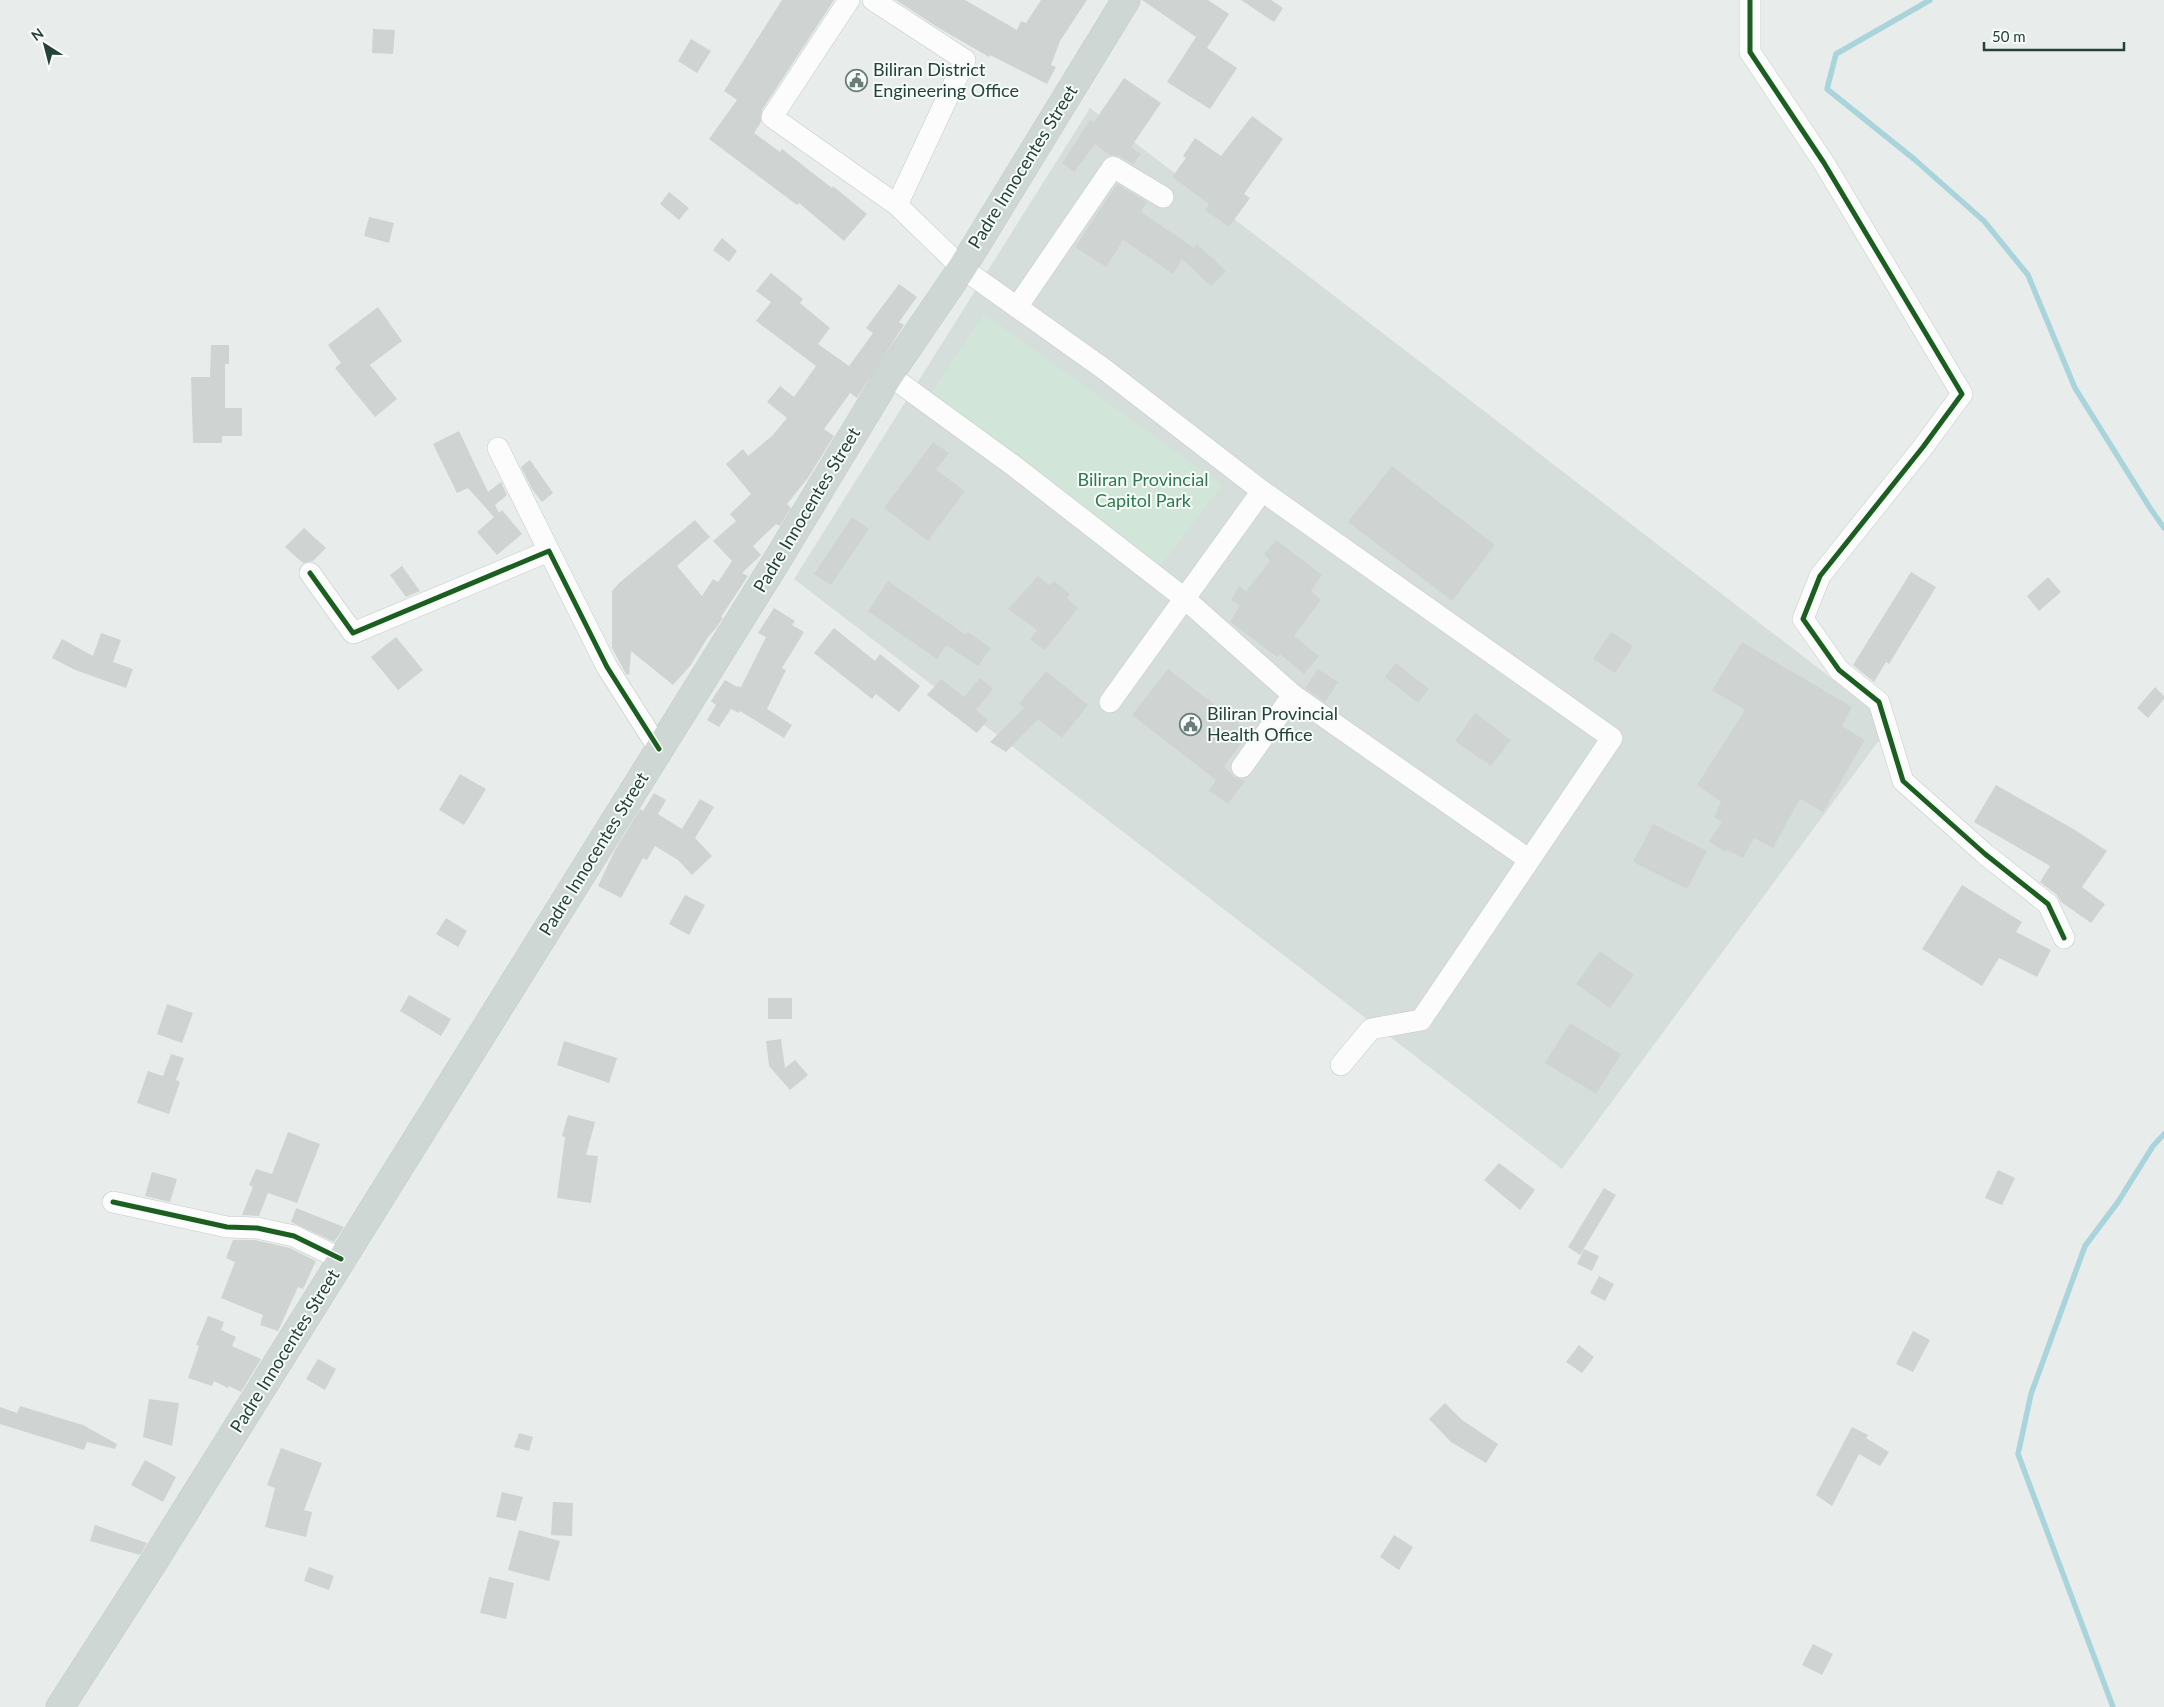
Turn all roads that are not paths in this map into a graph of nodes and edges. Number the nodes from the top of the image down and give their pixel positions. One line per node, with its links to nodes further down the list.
1 (849, 0): 6 (street)
2 (873, 0): 6 (street)
3 (1126, 0): 7 (main road, Padre Innocentes Street)
4 (1750, 0): 20 (street)
5 (1163, 197): 8 (street)
6 (897, 205): 7 (street)
7 (962, 268): 8 (street); 9 (main road, Padre Innocentes Street)
8 (1017, 307): 11 (street)
9 (889, 375): 14 (street); 17 (main road, Padre Innocentes Street)
10 (498, 448): 12 (street)
11 (1262, 491): 14 (street); 19 (street)
12 (549, 551): 13 (street); 17 (street)
13 (310, 572)
14 (1184, 598): 15 (street); 16 (street)
15 (1293, 695): 18 (street); 19 (street)
16 (1110, 702)
17 (659, 749): 23 (main road, Padre Innocentes Street)
18 (1242, 767)
19 (1528, 859): 21 (street)
20 (2064, 938)
21 (1342, 1065)
22 (113, 1202): 23 (street)
23 (341, 1260): 24 (main road, Padre Innocentes Street)
24 (60, 1707)

